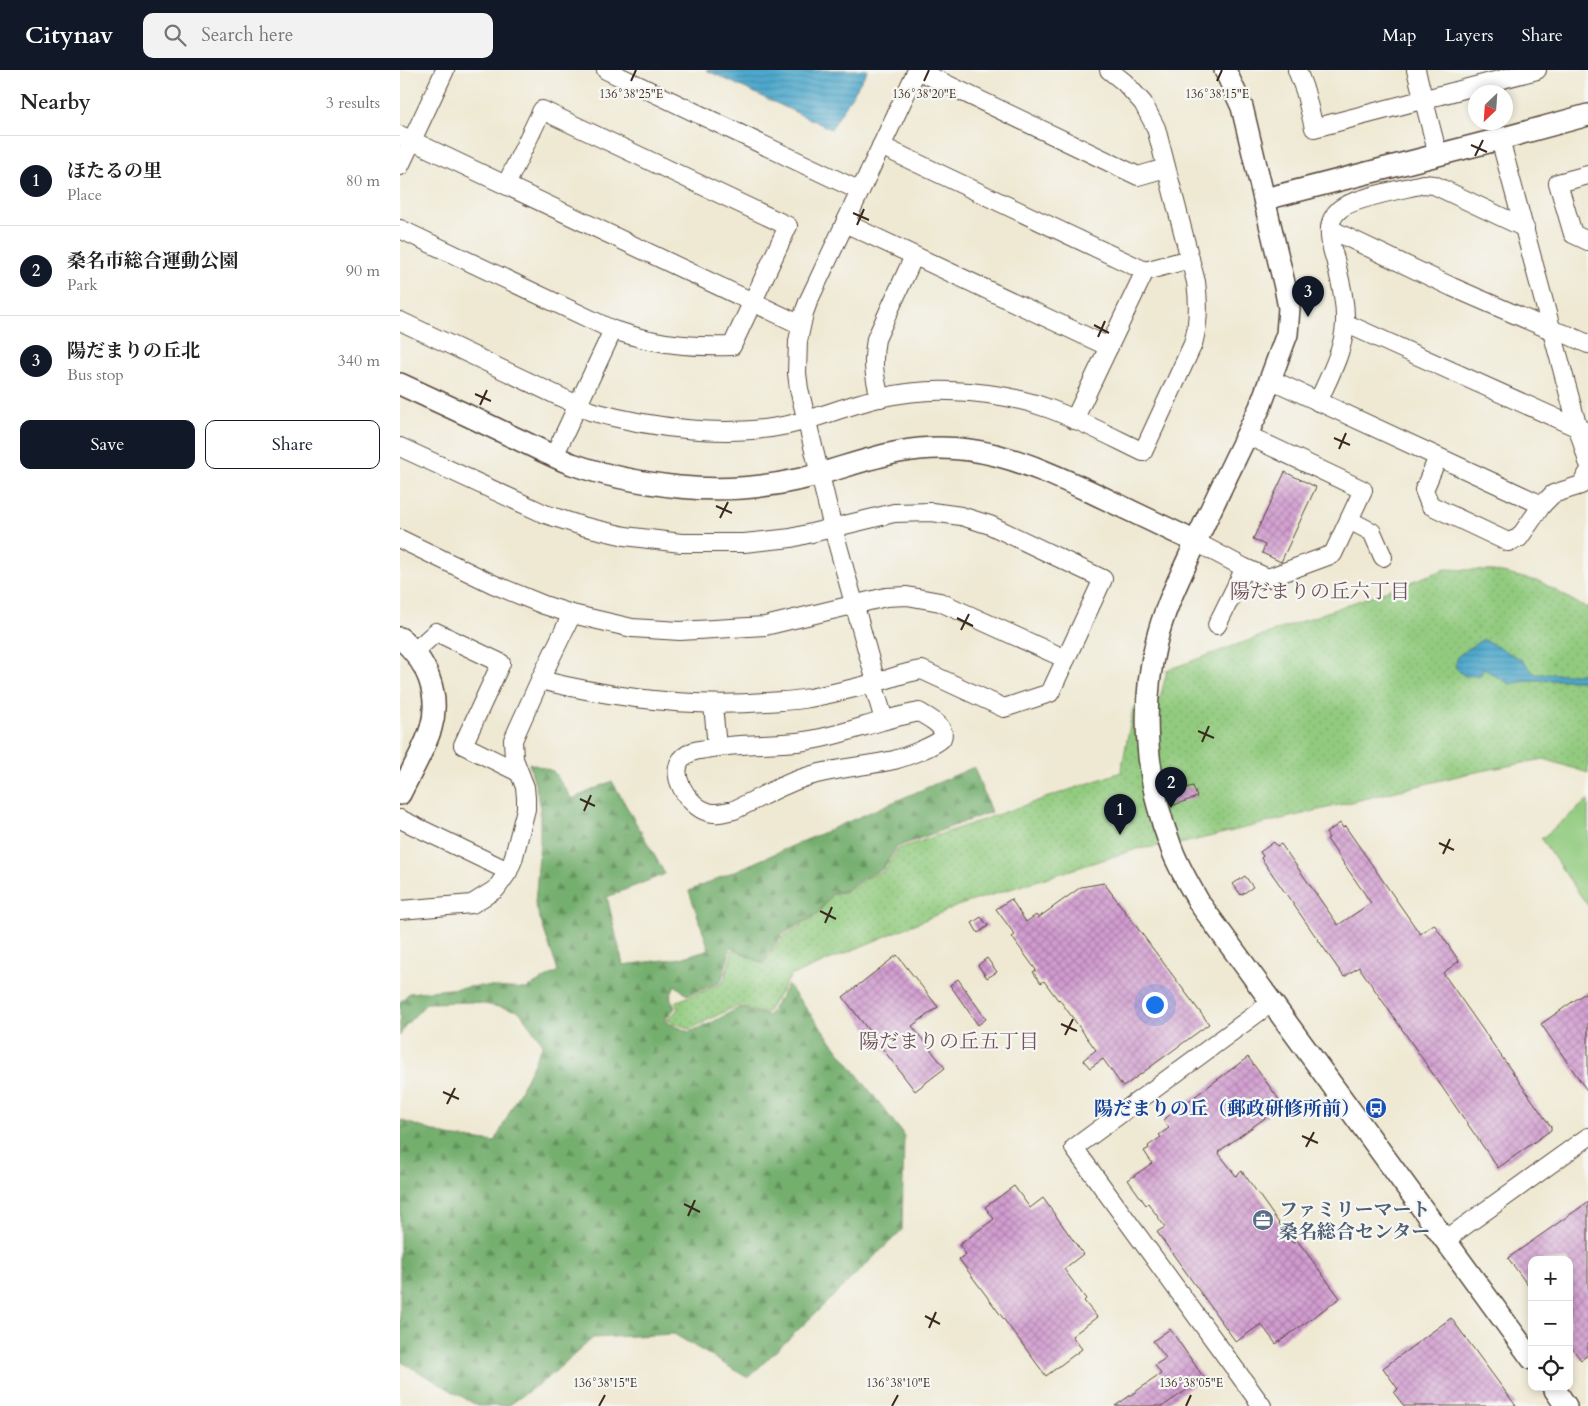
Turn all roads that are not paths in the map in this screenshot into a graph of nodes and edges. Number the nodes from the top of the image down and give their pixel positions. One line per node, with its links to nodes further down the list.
1 (445, 70): 12 (street)
2 (917, 70): 14 (street); 17 (street)
3 (1109, 70): 17 (street)
4 (1225, 70): 21 (street)
5 (1297, 70): 10 (street)
6 (1416, 70): 10 (street)
7 (1537, 70): 9 (street)
8 (610, 71): 20 (street)
9 (1504, 74): 10 (street)
10 (1424, 99): 15 (street)
11 (1588, 115): 13 (street)
12 (406, 138): 16 (street); 19 (street)
13 (1500, 140): 15 (street); 23 (street)
14 (882, 146): 20 (street); 29 (street)
15 (1438, 155): 21 (street)
16 (400, 166)
17 (1166, 168): 28 (street)
18 (1588, 175): 26 (street)
19 (506, 185): 30 (street); 30 (street)
20 (860, 191): 22 (street)
21 (1265, 199): 38 (street)
22 (845, 223): 27 (street); 33 (street)
23 (1525, 228): 25 (street); 35 (street)
24 (400, 229): 34 (street)
25 (1330, 229): 32 (street); 35 (street)
26 (1588, 241)
27 (914, 256): 37 (street); 40 (street)
28 (1190, 259): 29 (street); 44 (street)
29 (1145, 271): 37 (street)
30 (753, 302): 33 (street); 34 (street)
31 (400, 321): 42 (street)
32 (1345, 323): 41 (street); 45 (street)
33 (801, 325): 43 (street)
34 (613, 330): 42 (street)
35 (1551, 330): 36 (street); 45 (street)
36 (1588, 344)
37 (1109, 347): 44 (street)
38 (1270, 379): 41 (street); 46 (street)
39 (400, 384): 48 (street)
40 (880, 398): 43 (street); 44 (street)
41 (1318, 402): 49 (street)
42 (577, 405): 43 (street); 48 (street)
43 (806, 419): 52 (street)
44 (1074, 420)
45 (1583, 430): 50 (street)
46 (1247, 435): 54 (street); 57 (street)
47 (400, 447): 55 (street)
48 (554, 456): 52 (street)
49 (1438, 457): 53 (street); 53 (street)
50 (1588, 462)
51 (1588, 473): 53 (street)
52 (820, 474): 55 (street); 57 (street)
53 (1542, 505)
54 (1349, 520): 58 (street); 59 (street)
55 (833, 528): 60 (street); 64 (street)
56 (400, 539): 61 (street)
57 (1196, 542): 59 (street); 75 (street)
58 (1382, 557)
59 (1245, 568): 62 (street)
60 (854, 606): 61 (street); 64 (street); 66 (street)
61 (572, 614): 65 (street)
62 (1217, 625)
63 (407, 645): 70 (street); 71 (street)
64 (1066, 659): 66 (street)
65 (540, 680): 67 (street); 70 (street)
66 (874, 683): 67 (street); 68 (street)
67 (713, 704): 69 (street)
68 (884, 720): 69 (street); 69 (street)
69 (717, 747)
70 (518, 772): 73 (street)
71 (400, 794)
72 (400, 819): 73 (street)
73 (508, 871): 74 (street)
74 (400, 910)
75 (1271, 1002): 77 (street); 80 (street)
76 (1588, 1137): 77 (street)
77 (1445, 1240): 78 (street)
78 (1528, 1354)
79 (1556, 1391): 81 (street)
80 (1262, 1406)
81 (1566, 1406)

